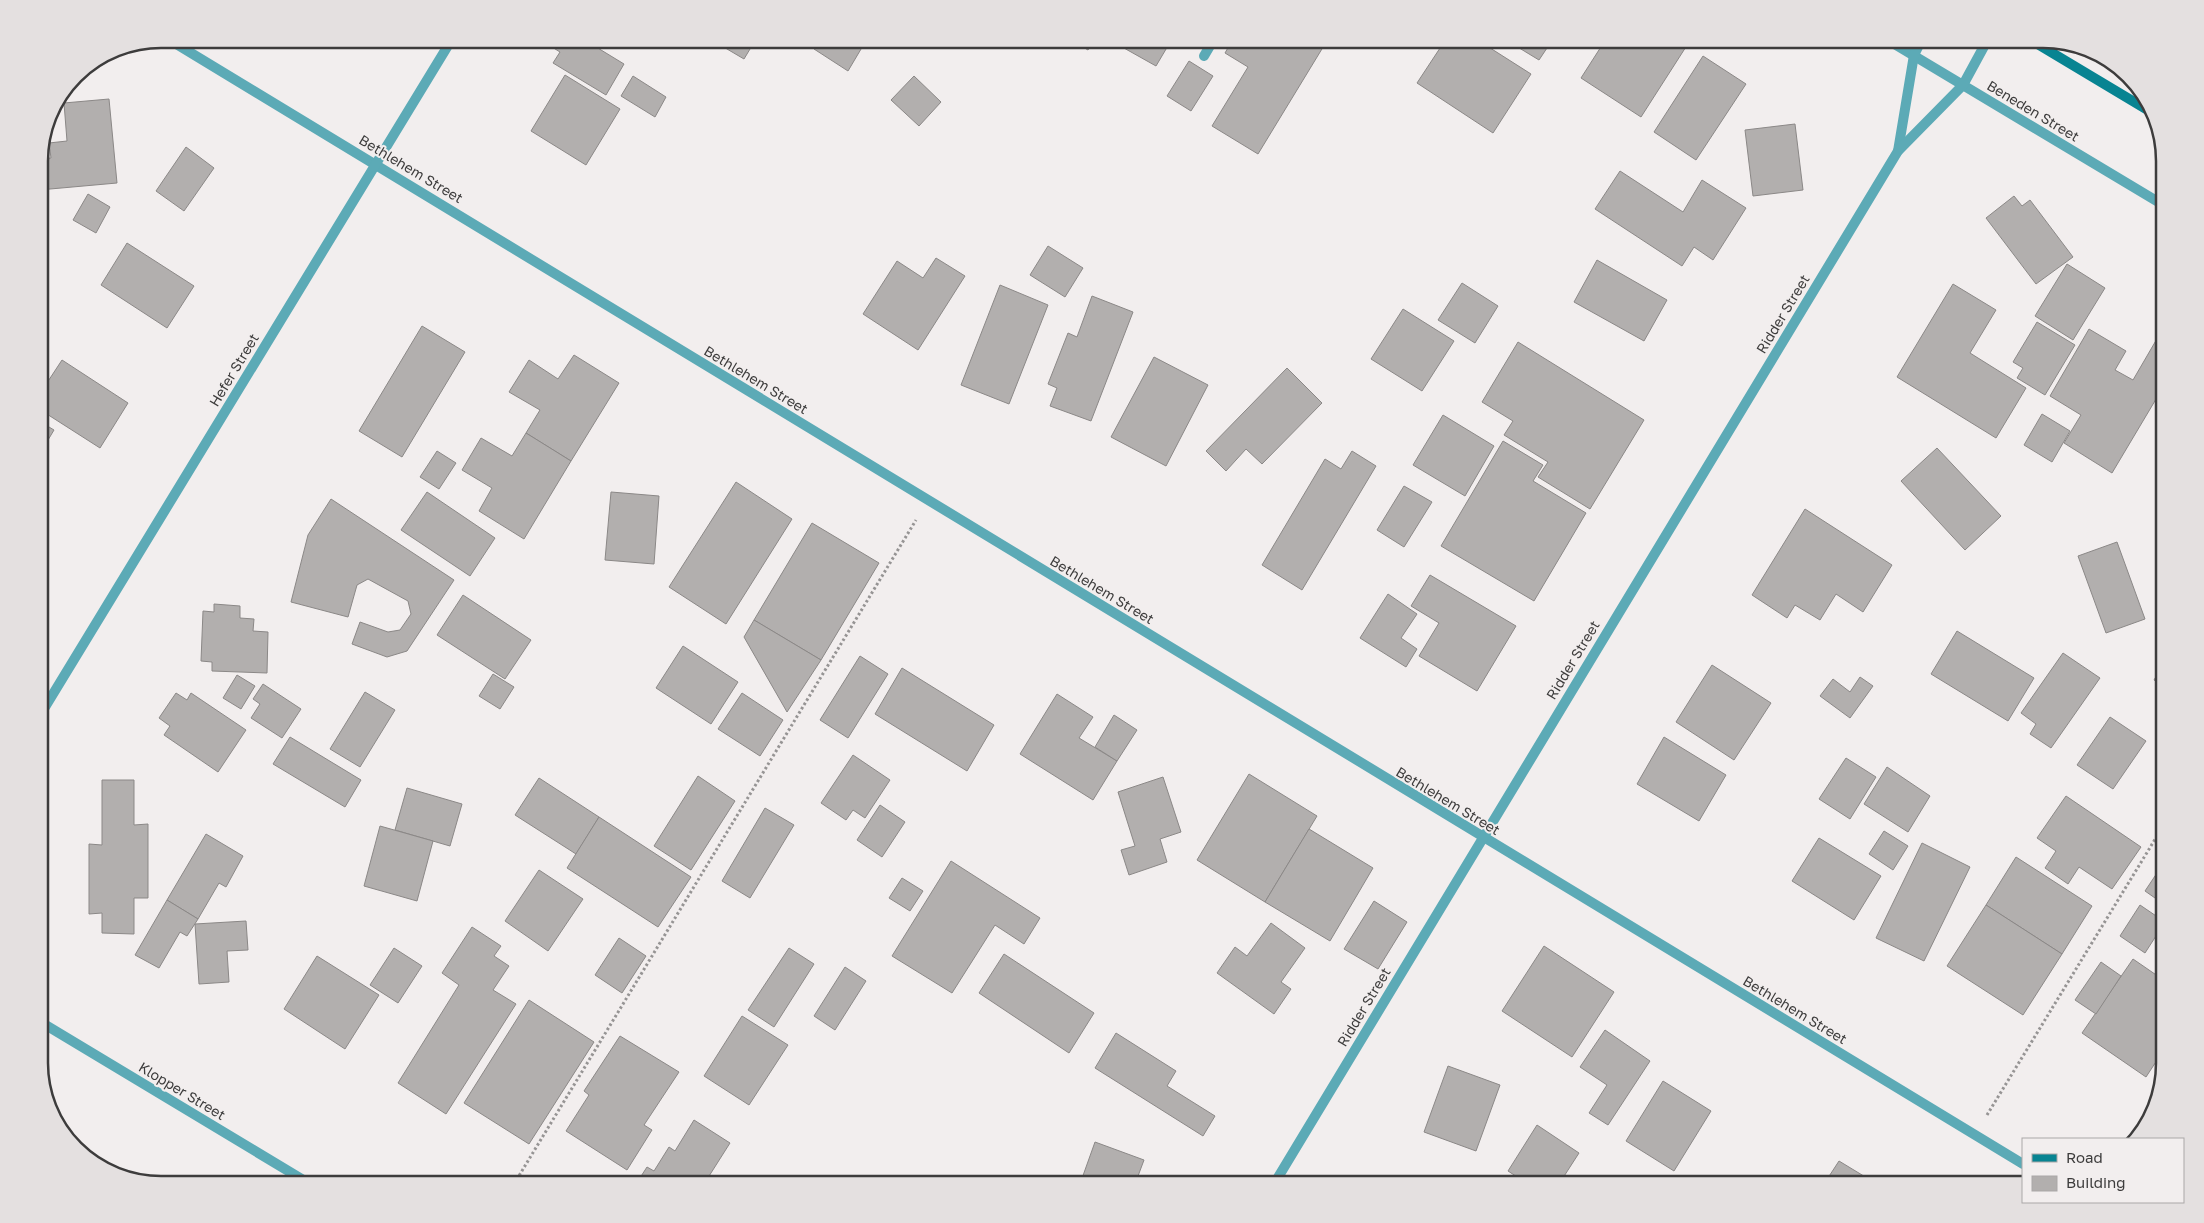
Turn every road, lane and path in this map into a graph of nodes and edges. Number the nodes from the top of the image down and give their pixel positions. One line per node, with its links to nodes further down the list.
1 (183, 48): 13 (street, Bethlehem Street)
2 (447, 48): 13 (street, Hefer Street)
3 (1209, 48): 9 (street)
4 (1902, 48): 8 (street, Beneden Street)
5 (1918, 48): 8 (street, Ridder Street)
6 (1983, 48): 10 (street, Ridder Street)
7 (2044, 48): 11 (main road)
8 (1914, 55): 10 (street, Beneden Street); 12 (street, Ridder Street)
9 (1204, 56)
10 (1963, 85): 12 (street, Ridder Street); 14 (street, Beneden Street)
11 (2143, 107)
12 (1898, 151): 17 (street, Ridder Street)
13 (376, 164): 15 (street, Bethlehem Street); 16 (street, Hefer Street)
14 (2156, 201)
15 (928, 500): 17 (street, Bethlehem Street); 23 (path)
16 (48, 702)
17 (1482, 838): 20 (street, Bethlehem Street); 24 (street, Ridder Street)
18 (2156, 838): 20 (path)
19 (48, 1026): 22 (street, Klopper Street)
20 (1976, 1134): 21 (street, Bethlehem Street)
21 (2022, 1163)
22 (297, 1176)
23 (519, 1176)
24 (1279, 1176)

